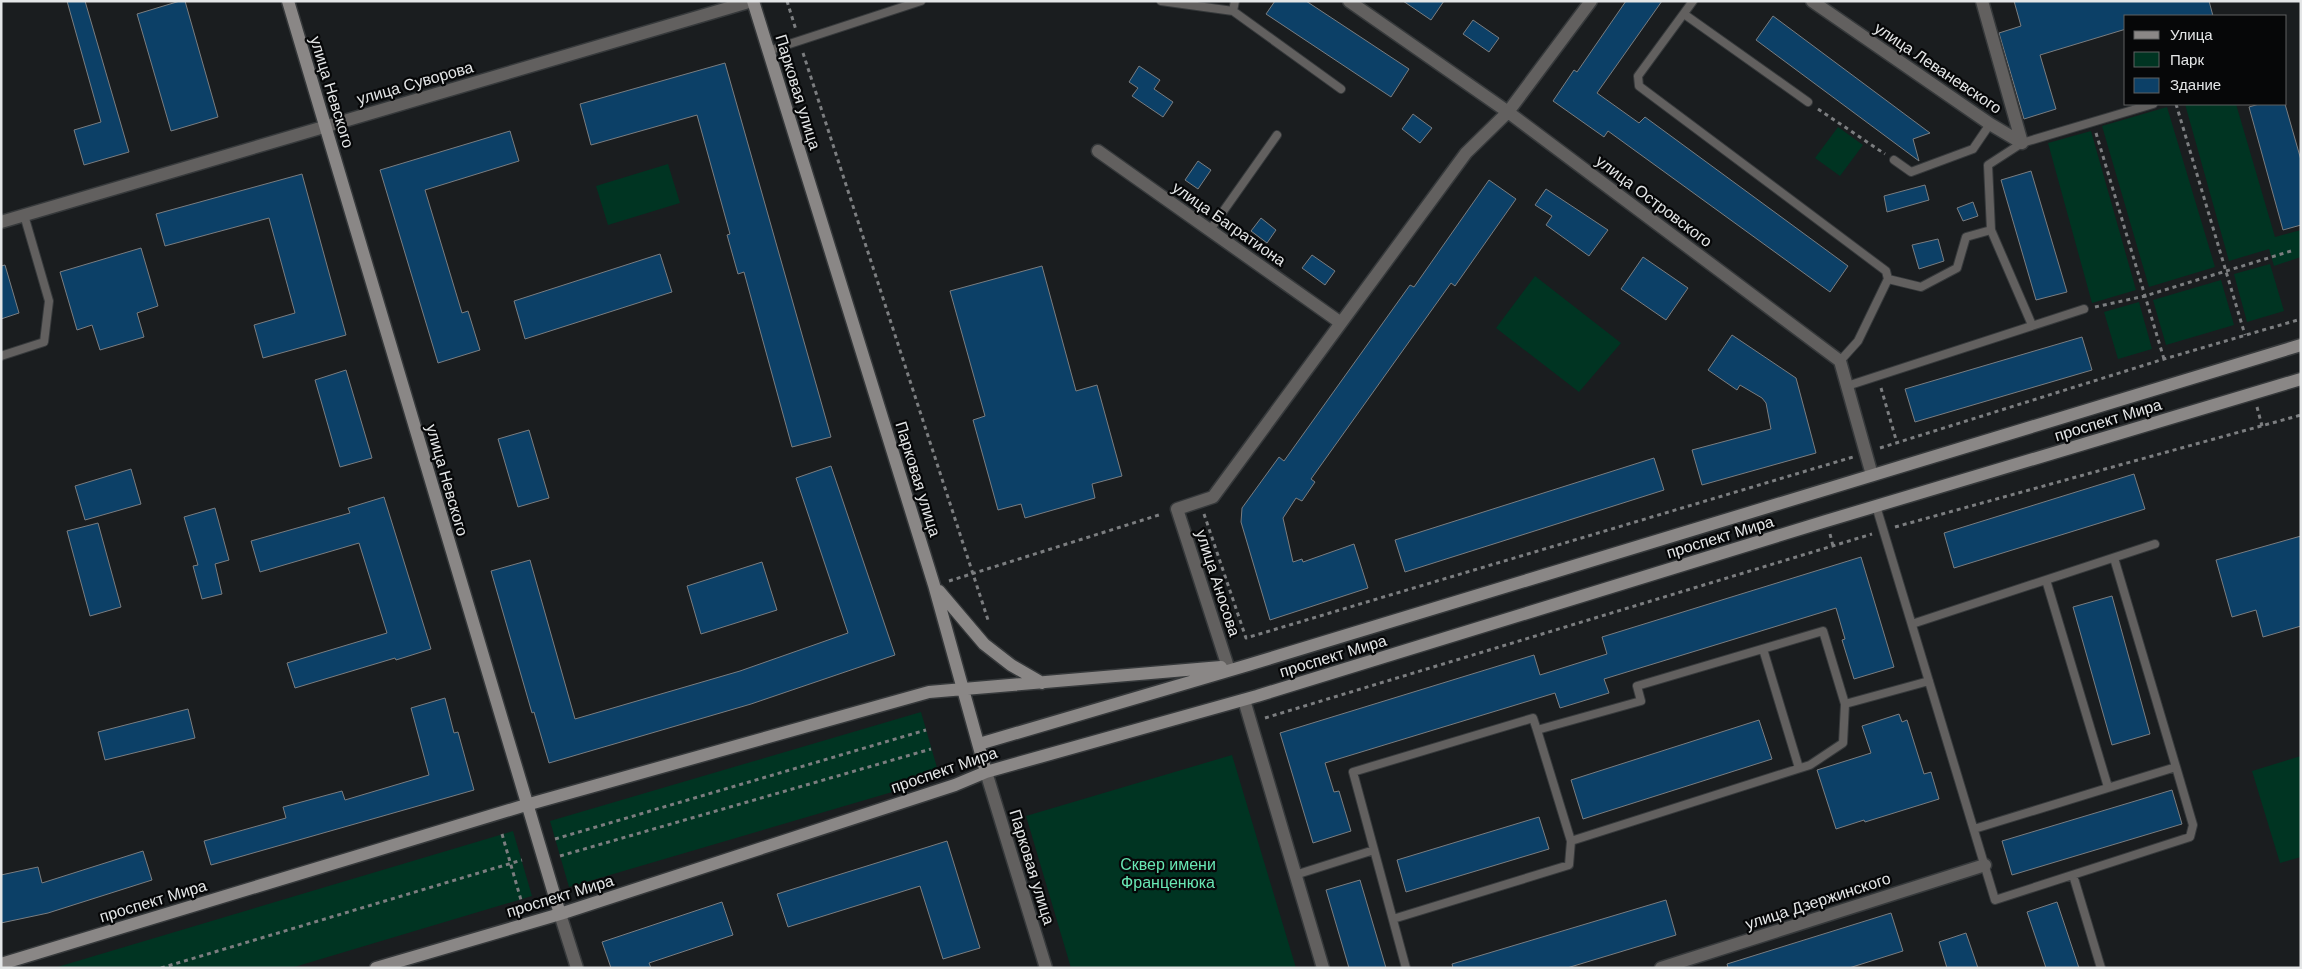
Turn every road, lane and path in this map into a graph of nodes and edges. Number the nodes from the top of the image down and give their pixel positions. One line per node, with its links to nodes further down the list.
1 (288, 1): 23 (main road, улица Невского)
2 (753, 1): 15 (main road, Парковая улица); 23 (street, улица Суворова)
3 (787, 1): 14 (path)
4 (921, 1): 14 (lane)
5 (1160, 1): 12 (lane)
6 (1235, 1): 12 (lane)
7 (1349, 1): 20 (street, улица Островского)
8 (1591, 1): 20 (street)
9 (1693, 1): 13 (lane)
10 (1812, 1): 21 (street, улица Леваневского)
11 (1982, 1): 25 (street)
12 (1233, 11): 16 (lane)
13 (1684, 14): 17 (lane); 34 (lane)
14 (799, 40): 15 (lane); 58 (path)
15 (768, 51): 60 (main road, Парковая улица)
16 (1340, 89)
17 (1808, 102): 27 (path)
18 (2151, 105): 25 (lane)
19 (2176, 105): 33 (path)
20 (1508, 112): 38 (street); 44 (street, улица Островского)
21 (1990, 124): 25 (street, улица Леваневского); 27 (lane)
22 (2094, 125): 35 (path)
23 (326, 127): 28 (street, улица Суворова); 80 (main road, улица Невского)
24 (1277, 135): 30 (lane)
25 (2022, 143): 31 (lane)
26 (1098, 151): 30 (street, улица Багратиона)
27 (1894, 160)
28 (24, 215): 29 (street, улица Суворова); 42 (lane)
29 (1, 222)
30 (1210, 230): 38 (street, улица Багратиона)
31 (1991, 230): 34 (lane); 39 (lane)
32 (2291, 252): 33 (path)
33 (2226, 272): 35 (path); 40 (path)
34 (1888, 279): 44 (lane)
35 (2145, 296): 36 (path); 43 (path)
36 (2084, 309): 39 (lane)
37 (2301, 319): 40 (path)
38 (1341, 323): 52 (street)
39 (2032, 325): 45 (lane)
40 (2246, 336): 43 (path)
41 (2301, 345): 51 (main road, проспект Мира)
42 (1, 356)
43 (2164, 359): 49 (path)
44 (1840, 361): 47 (street)
45 (1877, 376): 47 (lane); 49 (path)
46 (2301, 379): 53 (main road, проспект Мира)
47 (1847, 386): 50 (street)
48 (2301, 415): 55 (path)
49 (1897, 443): 50 (path)
50 (1866, 452): 51 (street); 52 (path)
51 (1872, 475): 64 (main road, проспект Мира)
52 (1200, 502): 54 (street)
53 (1876, 506): 55 (lane); 69 (main road, проспект Мира)
54 (1178, 509): 58 (path); 65 (street, улица Аносова)
55 (1884, 531): 62 (lane); 71 (path)
56 (2155, 544): 57 (lane)
57 (2114, 558): 59 (lane); 76 (lane)
58 (973, 573): 60 (path); 61 (path)
59 (2046, 580): 62 (lane); 79 (lane)
60 (934, 585): 67 (main road); 68 (main road, Парковая улица)
61 (989, 623)
62 (1912, 624): 66 (lane)
63 (1763, 649): 70 (lane); 73 (lane); 77 (lane)
64 (1248, 665): 65 (main road, проспект Мира); 74 (main road, проспект Мира)
65 (1228, 667): 67 (main road, проспект Мира)
66 (1929, 681): 70 (lane); 81 (lane)
67 (1042, 683): 68 (main road, проспект Мира)
68 (965, 690): 74 (main road, Парковая улица); 80 (main road, проспект Мира)
69 (1244, 700): 71 (street); 78 (main road, проспект Мира)
70 (1846, 704): 77 (lane)
71 (1250, 722): 90 (street)
72 (926, 730): 83 (path)
73 (1537, 730): 84 (lane); 85 (lane)
74 (979, 744): 78 (main road, Парковая улица)
75 (931, 749): 86 (path)
76 (2176, 767): 79 (lane); 91 (lane)
77 (1798, 768): 84 (lane)
78 (986, 772): 93 (main road, проспект Мира); 99 (street, Парковая улица)
79 (2108, 787): 81 (lane)
80 (526, 805): 93 (main road, улица Невского); 95 (main road, проспект Мира)
81 (1974, 829): 89 (lane)
82 (502, 834): 88 (path)
83 (555, 839)
84 (1571, 841): 94 (lane)
85 (1374, 850): 90 (lane); 94 (lane)
86 (560, 856)
87 (522, 860): 88 (path)
88 (510, 863): 92 (path); 96 (path)
89 (1985, 864): 91 (lane); 102 (street, улица Дзержинского)
90 (1295, 875): 100 (street)
91 (2073, 875): 103 (lane)
92 (521, 900)
93 (560, 914): 97 (main road, проспект Мира); 98 (street, улица Невского)
94 (1393, 919): 101 (lane)
95 (1, 964)
96 (161, 968)
97 (376, 968)
98 (577, 968)
99 (1046, 968)
100 (1323, 968)
101 (1406, 968)
102 (1661, 968)
103 (2101, 968)

